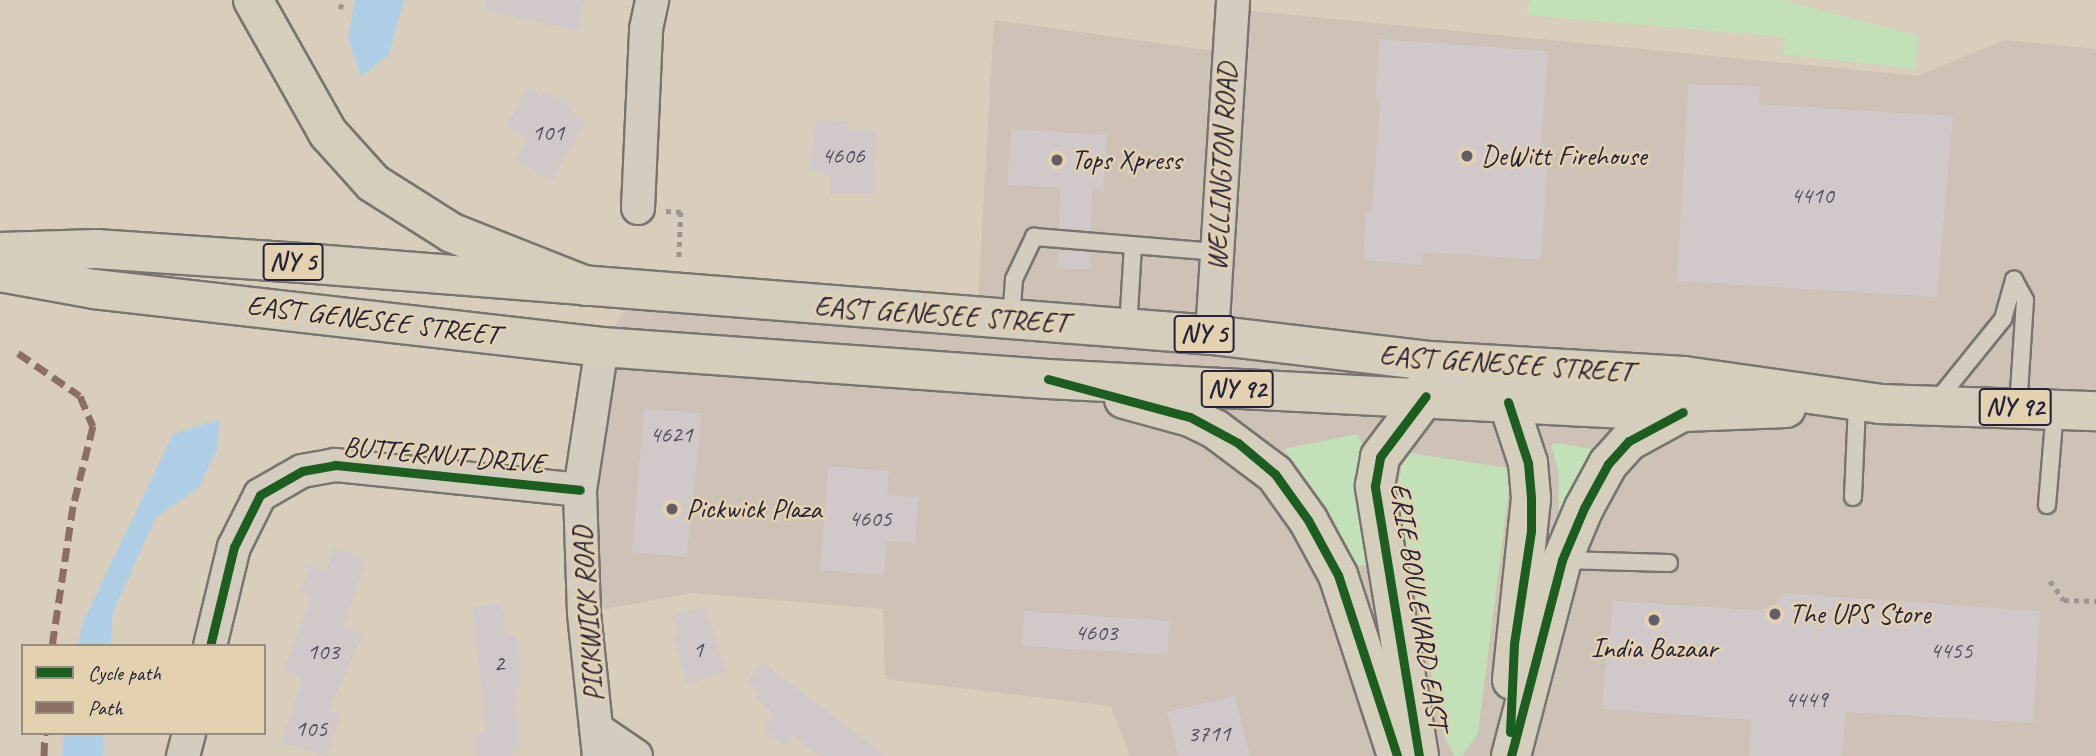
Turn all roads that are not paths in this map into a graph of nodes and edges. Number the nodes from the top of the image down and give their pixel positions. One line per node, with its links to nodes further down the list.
1 (253, 0): 9 (main road)
2 (652, 0): 4 (street)
3 (1233, 0): 7 (street, WELLINGTON ROAD)
4 (638, 208)
5 (1133, 246): 7 (lane); 11 (lane); 12 (lane)
6 (0, 252): 9 (main road, EAST GENESEE STREET / NY 5)
7 (1216, 252): 13 (street, WELLINGTON ROAD)
8 (0, 272): 14 (main road, EAST GENESEE STREET / NY 5)
9 (586, 286): 10 (main road, EAST GENESEE STREET / NY 5)
10 (636, 292): 11 (main road, EAST GENESEE STREET / NY 5); 14 (main road)
11 (1011, 320): 12 (main road, EAST GENESEE STREET / NY 5)
12 (1128, 329): 13 (main road, EAST GENESEE STREET / NY 5)
13 (1212, 335): 15 (main road, EAST GENESEE STREET / NY 5)
14 (602, 347): 16 (main road, EAST GENESEE STREET / NY 5); 23 (street, PICKWICK ROAD)
15 (1428, 378): 16 (main road, EAST GENESEE STREET / NY 92); 17 (main road, EAST GENESEE STREET / NY 5); 34 (main road, ERIE BOULEVARD EAST)
16 (1048, 379): 33 (main road, NY 5)
17 (1509, 384): 18 (main road, EAST GENESEE STREET / NY 92); 22 (main road, EAST GENESEE STREET / NY 92); 35 (main road)
18 (1868, 405): 19 (main road, EAST GENESEE STREET / NY 92); 22 (main road, EAST GENESEE STREET / NY 92); 24 (lane)
19 (1933, 405): 20 (main road, EAST GENESEE STREET / NY 92); 20 (lane)
20 (2036, 408): 21 (main road, EAST GENESEE STREET / NY 92); 25 (lane)
21 (2096, 411)
22 (1683, 412): 26 (main road)
23 (580, 491): 28 (street, BUTTERNUT DRIVE); 30 (street, PICKWICK ROAD)
24 (1853, 497)
25 (2048, 505)
26 (1562, 560): 27 (lane); 35 (main road)
27 (1669, 563)
28 (210, 644)
29 (188, 735): 31 (street)
30 (598, 743): 32 (street)
31 (183, 756)
32 (636, 756)
33 (1397, 756)
34 (1419, 756)
35 (1510, 756)

